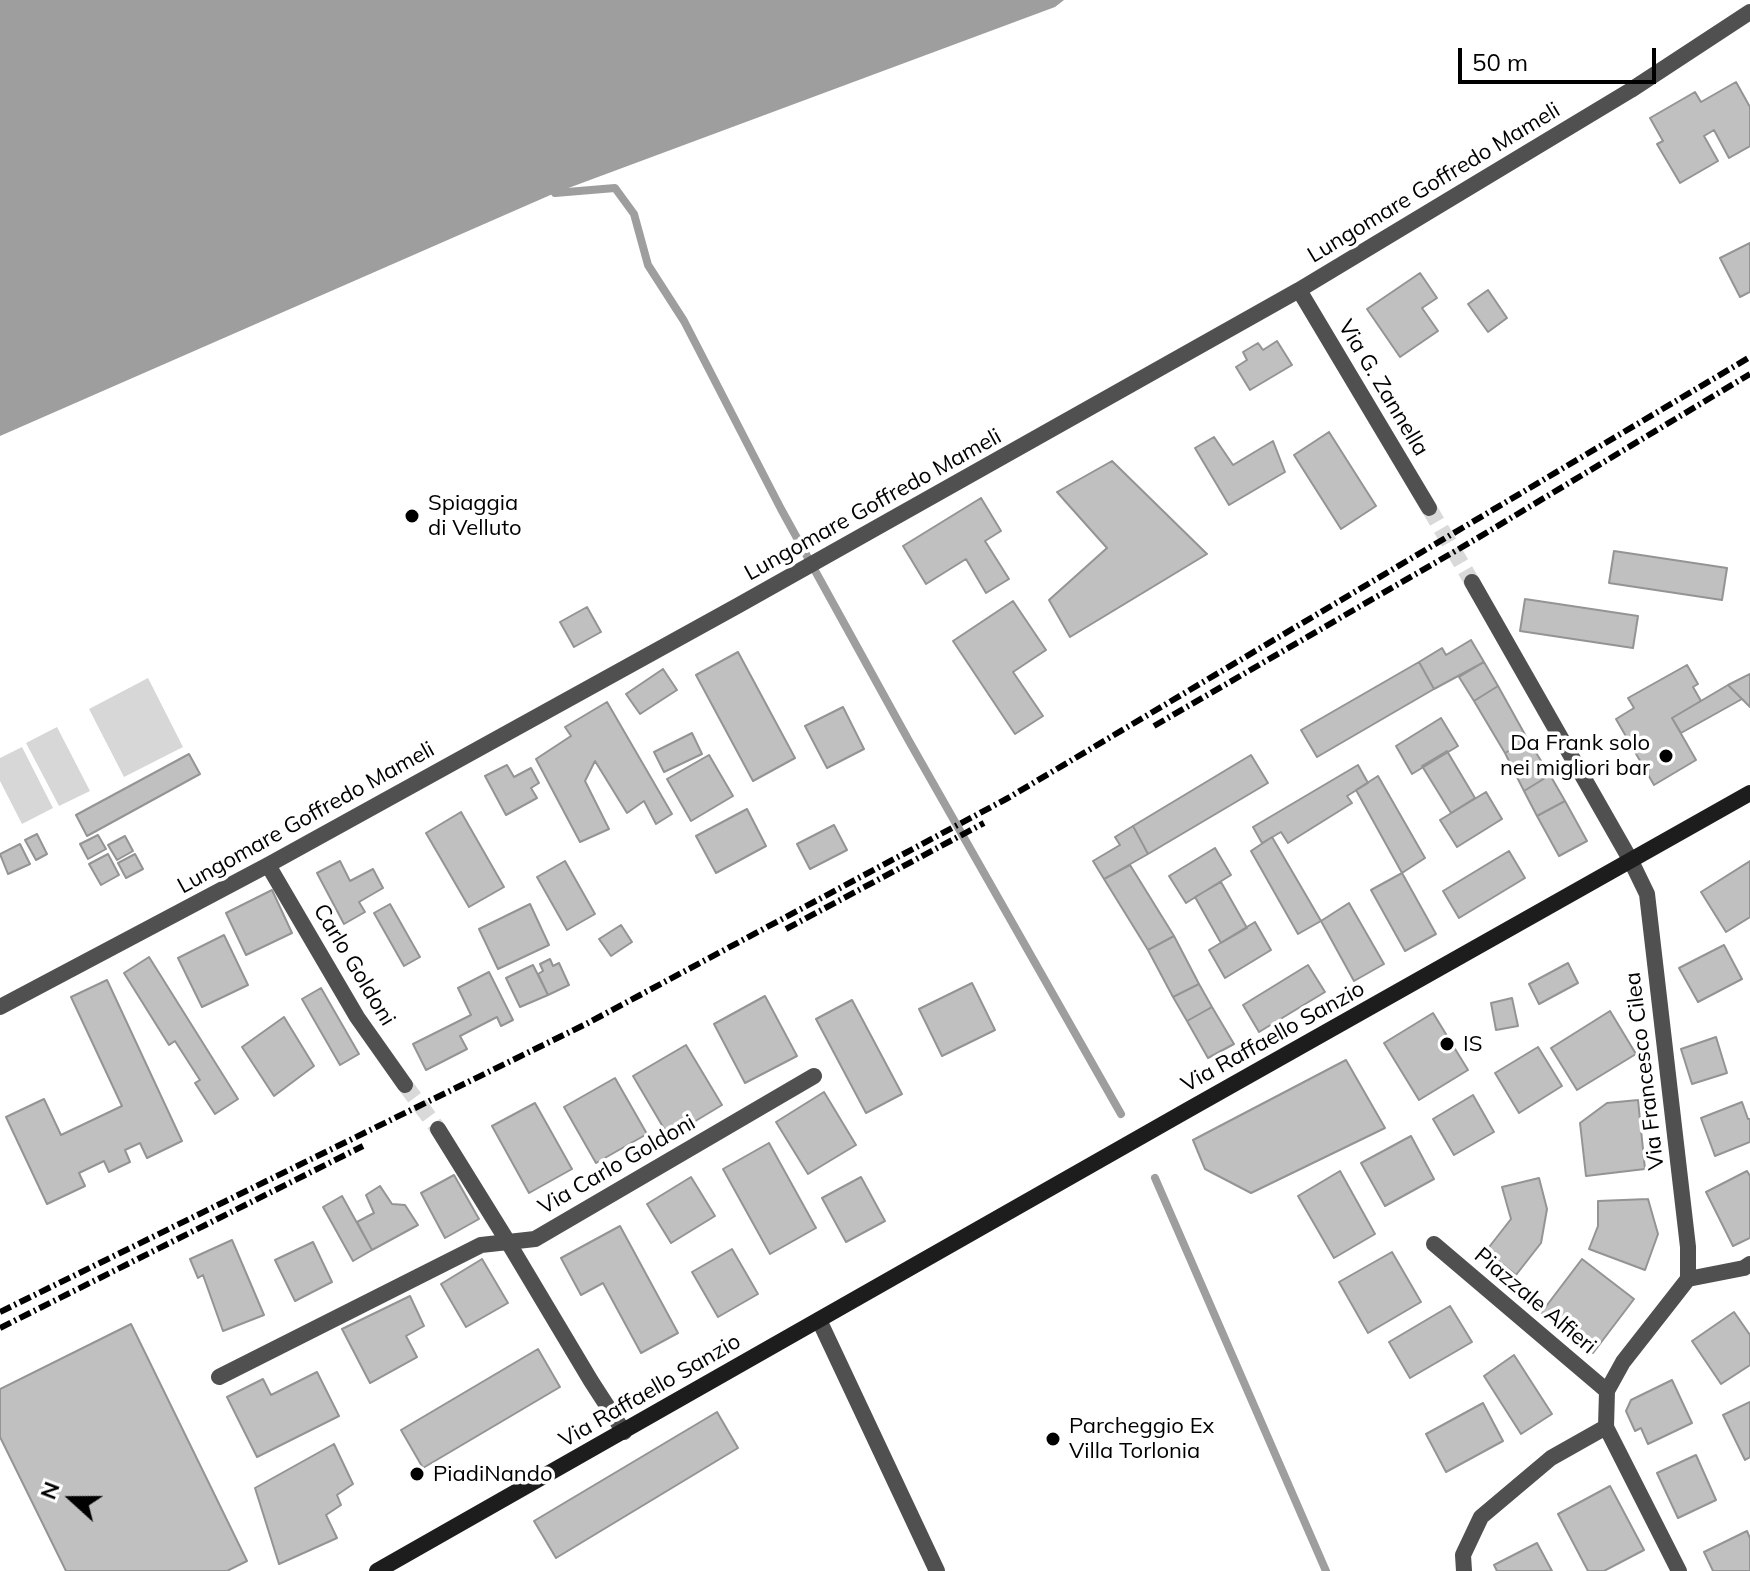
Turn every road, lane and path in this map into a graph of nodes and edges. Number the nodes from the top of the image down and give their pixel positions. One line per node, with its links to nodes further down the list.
1 (1750, 12): 2 (street, Lungomare Goffredo Mameli)
2 (1299, 290): 3 (street, Via G. Zannella); 7 (street, Lungomare Goffredo Mameli)
3 (1429, 508)
4 (1472, 582): 6 (street)
5 (1750, 793): 6 (main road, Via Raffaello Sanzio)
6 (1631, 861): 15 (street, Via Francesco Cilea); 16 (main road, Via Raffaello Sanzio)
7 (268, 865): 8 (street, Lungomare Goffredo Mameli); 10 (street, Carlo Goldoni)
8 (0, 1007)
9 (814, 1076): 12 (street, Via Carlo Goldoni)
10 (405, 1085)
11 (438, 1129): 12 (street)
12 (508, 1242): 17 (street, Via Carlo Goldoni); 20 (street)
13 (1434, 1244): 18 (street, Piazzale Alfieri)
14 (1750, 1264): 15 (street)
15 (1688, 1279): 18 (street)
16 (819, 1320): 20 (main road, Via Raffaello Sanzio); 22 (street)
17 (219, 1377)
18 (1607, 1391): 19 (street)
19 (1606, 1427): 23 (street); 24 (street)
20 (624, 1432): 21 (main road, Via Raffaello Sanzio)
21 (377, 1571)
22 (937, 1571)
23 (1464, 1571)
24 (1679, 1571)

